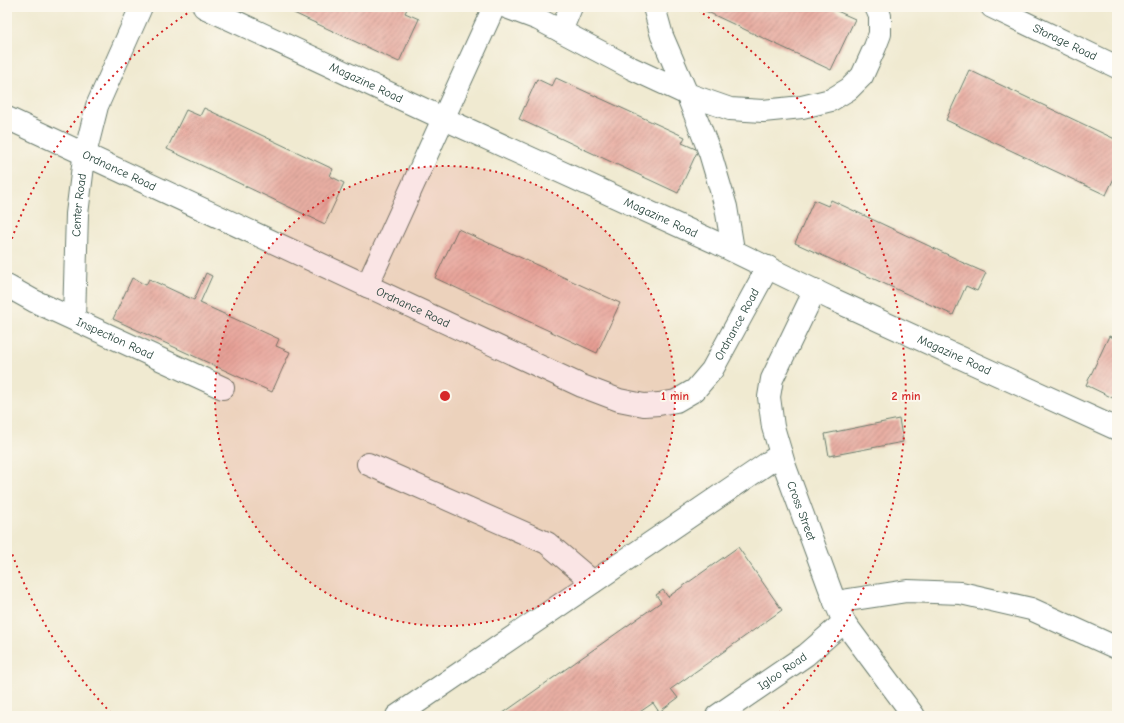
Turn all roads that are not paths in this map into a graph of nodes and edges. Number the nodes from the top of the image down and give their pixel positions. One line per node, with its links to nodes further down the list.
1 (141, 7): 14 (street, Center Road)
2 (204, 7): 13 (street, Magazine Road)
3 (494, 7): 13 (street)
4 (506, 7): 9 (street)
5 (571, 7): 9 (street)
6 (654, 7): 11 (street)
7 (876, 7): 11 (street)
8 (992, 7): 10 (street, Storage Road)
9 (561, 31): 11 (street)
10 (1117, 67)
11 (687, 94): 15 (street)
12 (7, 118): 14 (street, Ordnance Road)
13 (444, 118): 15 (street, Magazine Road); 18 (street)
14 (85, 153): 18 (street, Ordnance Road); 20 (street, Center Road)
15 (733, 250): 16 (street, Magazine Road)
16 (768, 267): 18 (street, Ordnance Road); 19 (street, Magazine Road)
17 (7, 286): 20 (street, Inspection Road)
18 (367, 286)
19 (815, 290): 22 (street, Magazine Road); 23 (street, Cross Street)
20 (74, 319): 21 (street, Inspection Road)
21 (223, 388)
22 (1117, 429)
23 (780, 454): 25 (street); 26 (street, Cross Street)
24 (368, 464): 25 (street)
25 (593, 582): 29 (street)
26 (835, 602): 27 (street, Cross Street); 28 (street)
27 (844, 622): 30 (street, Igloo Road); 31 (street, Cross Street)
28 (1117, 648)
29 (397, 716)
30 (717, 716)
31 (914, 716)

